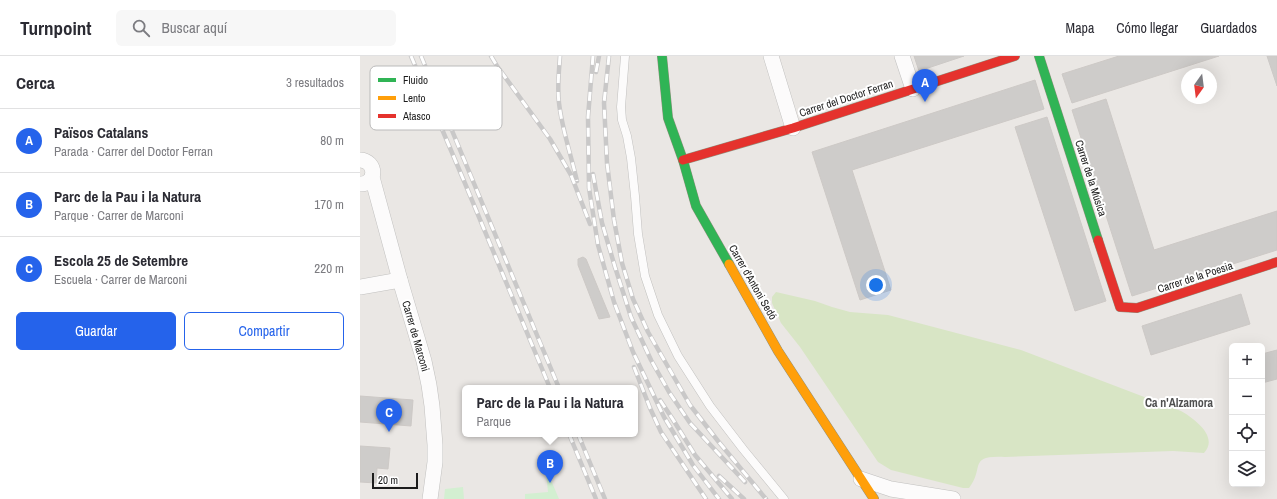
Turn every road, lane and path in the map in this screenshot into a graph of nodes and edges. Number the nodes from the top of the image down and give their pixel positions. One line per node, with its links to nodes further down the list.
1 (625, 56): 18 (lane)
2 (662, 56): 10 (street, Carrer d'Antoni Sedó)
3 (771, 56): 8 (street)
4 (902, 56): 7 (street)
5 (1015, 56): 7 (street, Carrer del Doctor Ferran)
6 (1039, 56): 15 (street, Carrer de la Música)
7 (913, 89): 8 (street, Carrer del Doctor Ferran)
8 (793, 128): 10 (street, Carrer del Doctor Ferran)
9 (360, 156): 11 (street, Carrer de Marconi)
10 (683, 160): 16 (street, Carrer d'Antoni Sedó)
11 (366, 181): 13 (street, Carrer de Marconi)
12 (1277, 262): 15 (street, Carrer de la Poesia)
13 (400, 280): 14 (street); 17 (street, Carrer de Marconi)
14 (360, 287)
15 (1120, 307)
16 (860, 479): 19 (street, Carrer d'Antoni Sedó); 20 (street)
17 (430, 499)
18 (784, 499)
19 (874, 499)
20 (953, 499)

